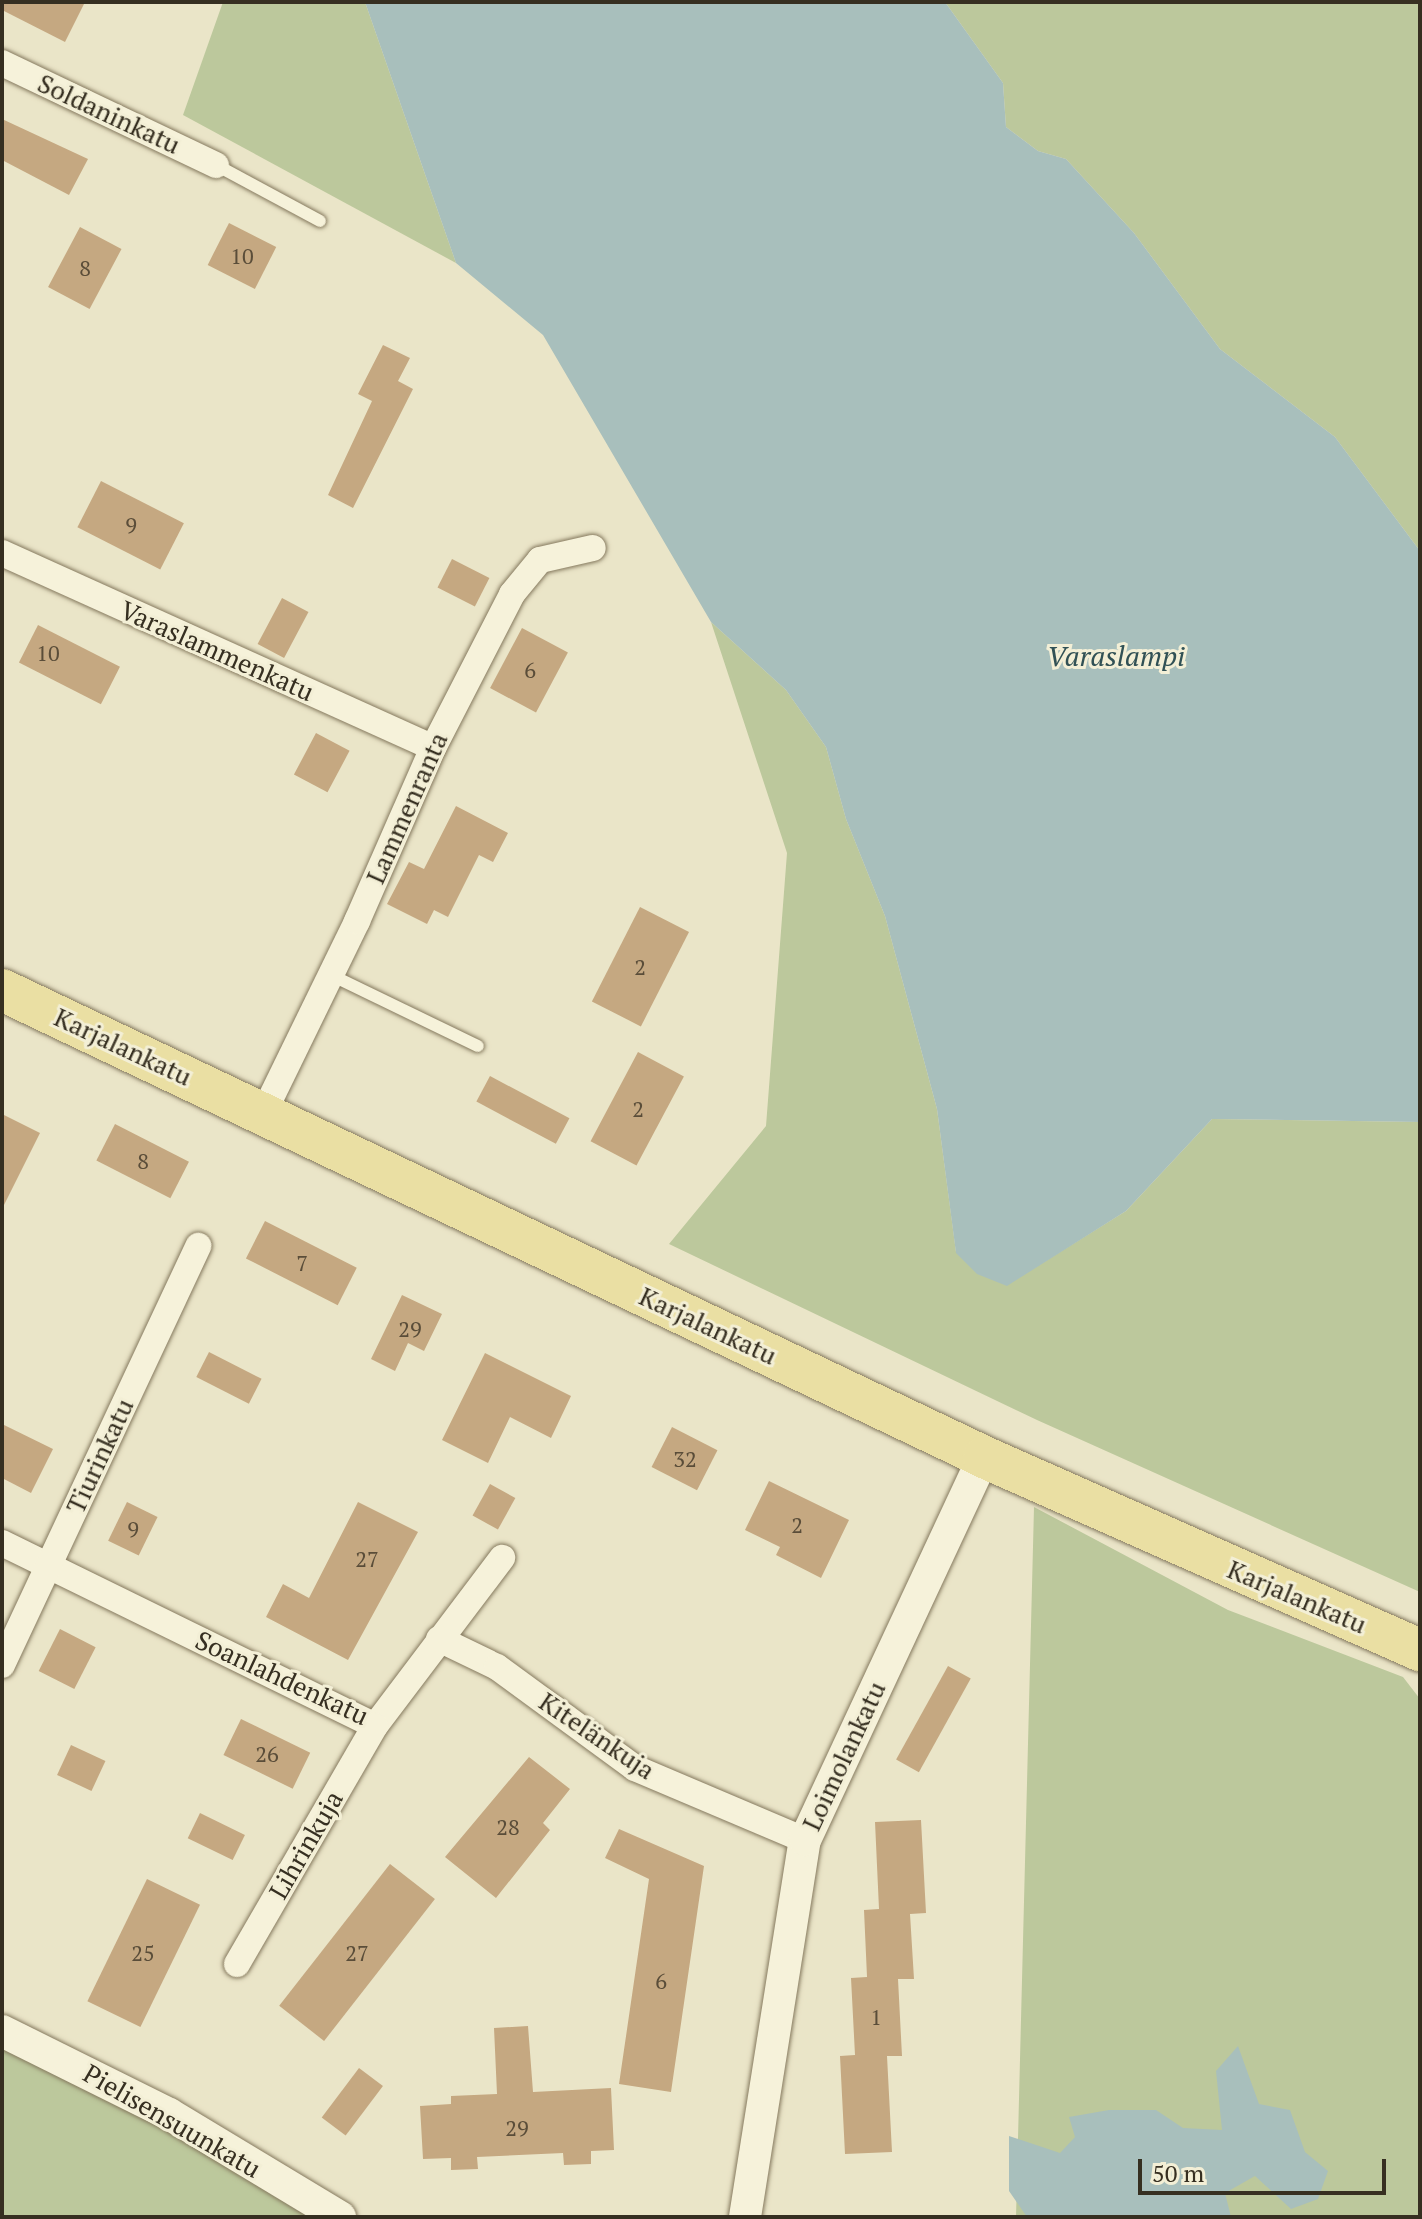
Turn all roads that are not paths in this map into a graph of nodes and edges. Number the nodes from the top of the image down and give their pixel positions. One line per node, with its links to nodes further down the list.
1 (2, 63): 2 (street, Soldaninkatu)
2 (216, 165): 3 (lane)
3 (320, 221)
4 (593, 548): 6 (street, Lammenranta)
5 (2, 553): 6 (street, Varaslammenkatu)
6 (433, 748): 7 (street, Lammenranta)
7 (331, 975): 9 (lane); 10 (street, Lammenranta)
8 (2, 990): 10 (main road, Karjalankatu)
9 (478, 1046)
10 (263, 1114): 12 (main road, Karjalankatu)
11 (198, 1246): 15 (street, Tiurinkatu)
12 (984, 1457): 17 (main road, Karjalankatu); 20 (street, Loimolankatu)
13 (2, 1543): 15 (street, Soanlahdenkatu)
14 (502, 1558): 16 (street, Soanlahdenkatu)
15 (49, 1566): 18 (street, Tiurinkatu); 19 (street, Soanlahdenkatu)
16 (439, 1639): 19 (street, Soanlahdenkatu); 20 (street, Kitelänkuja)
17 (1415, 1648)
18 (2, 1665)
19 (375, 1726): 21 (street, Lihrinkuja)
20 (805, 1840): 24 (street, Loimolankatu)
21 (237, 1964)
22 (2, 2031): 23 (street, Pielisensuunkatu)
23 (340, 2217)
24 (745, 2217)

